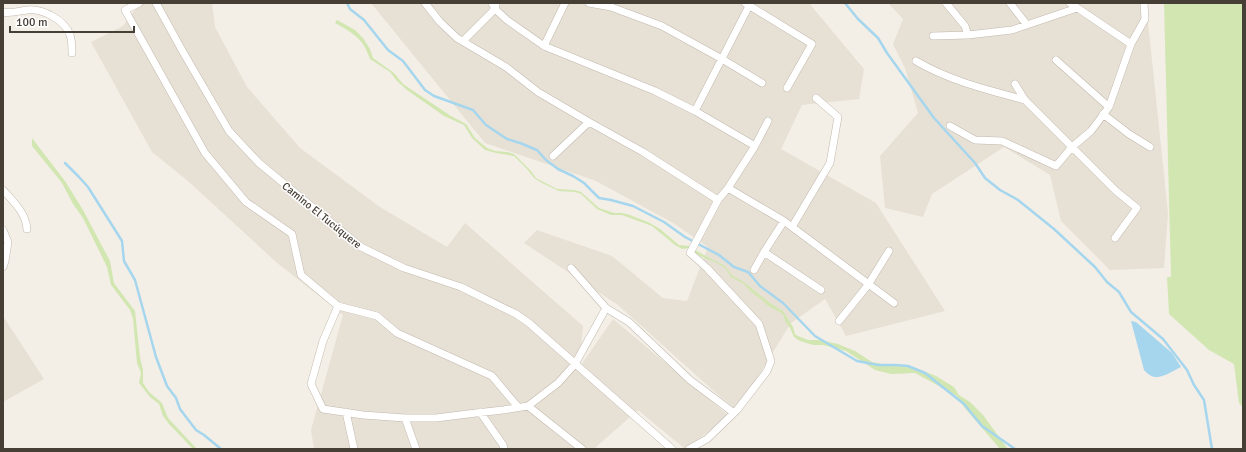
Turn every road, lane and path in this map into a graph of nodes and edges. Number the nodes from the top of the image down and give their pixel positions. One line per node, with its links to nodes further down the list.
1 (139, 3): 55 (street)
2 (156, 3): 58 (street, Camino El Tucúquere)
3 (425, 3): 17 (street)
4 (565, 3): 19 (street)
5 (589, 3): 21 (street)
6 (946, 3): 15 (street)
7 (1010, 3): 14 (street)
8 (1070, 3): 12 (street)
9 (1144, 3): 18 (street)
10 (747, 4): 21 (street); 26 (street)
11 (494, 5): 17 (street); 19 (street)
12 (1077, 8): 14 (street); 18 (street)
13 (4, 14): 20 (street)
14 (1027, 25): 15 (street)
15 (968, 35): 16 (street)
16 (933, 36)
17 (463, 41): 33 (street)
18 (1131, 44): 29 (street)
19 (544, 46): 30 (street)
20 (72, 53)
21 (722, 59): 24 (street); 30 (street)
22 (1056, 60): 29 (street)
23 (916, 61): 28 (street)
24 (762, 83)
25 (1015, 84): 28 (street)
26 (787, 88)
27 (816, 98): 43 (street)
28 (1025, 100): 36 (street)
29 (1108, 107): 31 (street)
30 (695, 111): 35 (street)
31 (1103, 114): 36 (street); 37 (street)
32 (768, 121): 35 (street)
33 (589, 122): 38 (street); 41 (street)
34 (950, 126): 36 (street)
35 (755, 146): 39 (street)
36 (1072, 147): 46 (street)
37 (1150, 147)
38 (553, 156)
39 (728, 188): 41 (street); 42 (street)
40 (3, 190): 44 (street)
41 (718, 200): 63 (street)
42 (784, 222): 43 (street); 48 (street)
43 (792, 227): 52 (street)
44 (27, 229)
45 (3, 230): 49 (street)
46 (1114, 238)
47 (889, 251): 52 (street)
48 (764, 252): 51 (street); 53 (street)
49 (3, 267)
50 (571, 268): 56 (street)
51 (754, 270)
52 (868, 285): 54 (street); 57 (street)
53 (821, 290)
54 (894, 303)
55 (338, 306): 60 (street); 61 (street)
56 (606, 308): 58 (street); 63 (street)
57 (839, 321)
58 (575, 364): 59 (street); 69 (street, Camino El Tucúquere)
59 (528, 406): 60 (street); 65 (street)
60 (518, 407): 62 (street)
61 (346, 412): 64 (street); 66 (street)
62 (480, 412): 64 (street); 68 (street)
63 (734, 414): 70 (street)
64 (405, 418): 67 (street)
65 (578, 448)
66 (354, 449)
67 (416, 449)
68 (504, 449)
69 (672, 449)
70 (689, 449)

